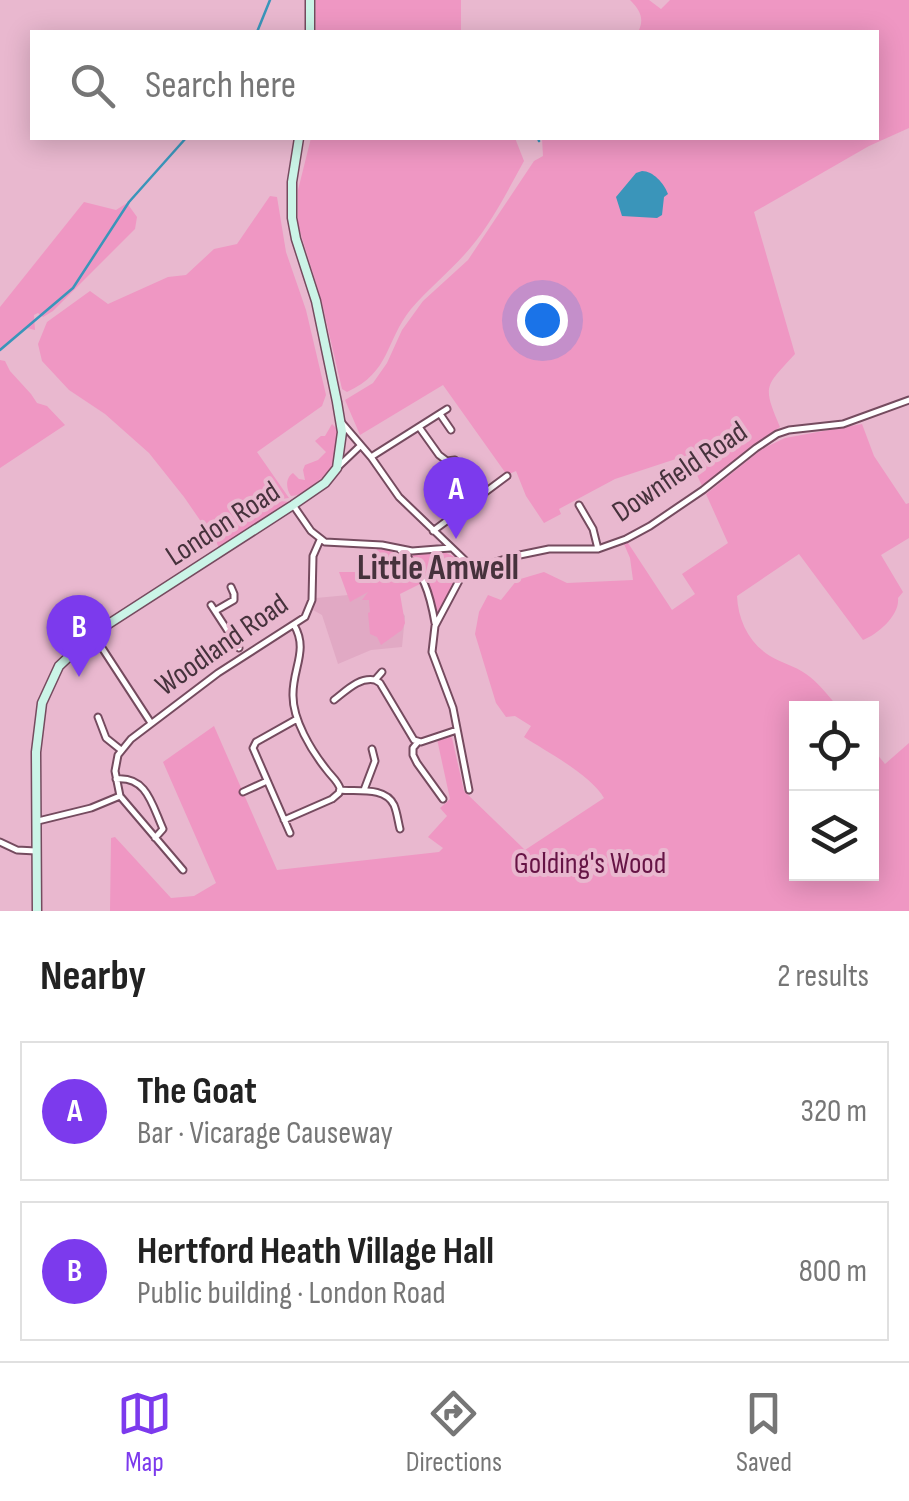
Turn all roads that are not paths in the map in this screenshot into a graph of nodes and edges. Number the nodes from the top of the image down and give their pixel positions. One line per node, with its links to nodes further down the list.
1 (310, 0): 2 (main road)
2 (310, 30)
3 (299, 140): 7 (main road)
4 (909, 400): 20 (street, Downfield Road)
5 (447, 409): 6 (street)
6 (440, 414): 8 (street); 9 (street)
7 (341, 422): 10 (street); 13 (main road)
8 (419, 427): 11 (street); 12 (street)
9 (451, 430)
10 (360, 445): 11 (street); 13 (street)
11 (370, 457): 17 (street)
12 (459, 465)
13 (337, 468): 16 (main road, London Road)
14 (507, 476): 17 (street)
15 (580, 504): 20 (street)
16 (293, 506): 18 (street); 28 (main road, London Road)
17 (433, 532): 19 (street)
18 (320, 540): 21 (street); 26 (street, Woodland Road)
19 (450, 548): 21 (street); 22 (street)
20 (598, 549): 23 (street, Downfield Road)
21 (400, 550): 27 (street)
22 (462, 559): 23 (street); 24 (street)
23 (474, 569): 24 (street, Downfield Road)
24 (465, 574): 27 (street)
25 (230, 588): 29 (street)
26 (294, 625): 30 (street, Woodland Road); 36 (street)
27 (435, 626): 38 (street)
28 (93, 634): 37 (street, Woodland Road); 51 (main road, London Road)
29 (239, 648): 30 (street); 31 (street)
30 (254, 650): 31 (street, Woodland Road)
31 (234, 662): 37 (street, Woodland Road)
32 (382, 672): 33 (street)
33 (375, 680): 34 (street); 39 (street)
34 (334, 700)
35 (98, 717): 41 (street)
36 (298, 719): 43 (street); 44 (street)
37 (150, 724): 41 (street, Woodland Road)
38 (456, 730): 39 (street); 46 (street)
39 (418, 742): 49 (street)
40 (372, 749): 45 (street)
41 (121, 750): 42 (street)
42 (116, 780): 48 (street); 54 (street)
43 (267, 780): 47 (street); 50 (street)
44 (340, 790): 45 (street); 50 (street)
45 (364, 790): 52 (street)
46 (468, 790)
47 (244, 792)
48 (120, 796): 51 (street); 54 (street)
49 (443, 799)
50 (284, 820): 53 (street)
51 (35, 821): 56 (main road, London Road)
52 (400, 829)
53 (290, 834)
54 (155, 838): 57 (street)
55 (0, 842): 56 (street)
56 (36, 851): 58 (main road, London Road)
57 (183, 870)
58 (37, 911)

